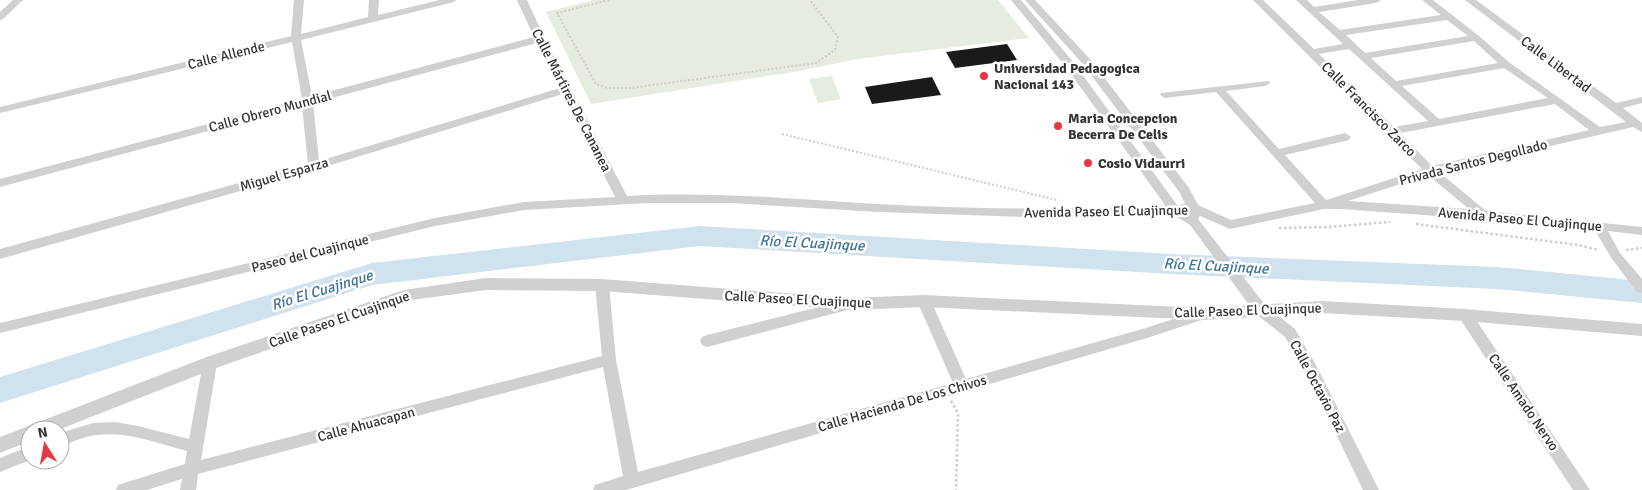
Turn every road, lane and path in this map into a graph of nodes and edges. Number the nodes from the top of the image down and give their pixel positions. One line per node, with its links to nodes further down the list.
1 (18, 0): 17 (street)
2 (299, 0): 21 (street)
3 (374, 0): 19 (street)
4 (451, 0): 14 (street, Calle Allende)
5 (522, 0): 23 (street, Calle Mártires De Cananea)
6 (609, 0): 7 (path)
7 (810, 0)
8 (1030, 0): 27 (street)
9 (1258, 0): 25 (street, Calle Francisco Zarco)
10 (1300, 0): 16 (street)
11 (1376, 0): 16 (street)
12 (1427, 0): 18 (street)
13 (1470, 0): 38 (street, Calle Libertad)
14 (440, 1): 19 (street, Calle Allende)
15 (1020, 1): 28 (street)
16 (1311, 10): 20 (street)
17 (0, 17)
18 (1449, 17): 20 (street); 22 (street)
19 (373, 20): 21 (street, Calle Allende)
20 (1338, 33): 24 (street)
21 (296, 38): 35 (street); 39 (street, Calle Allende)
22 (1476, 38): 26 (street); 29 (street)
23 (540, 39): 33 (street, Calle Mártires De Cananea); 35 (street, Calle Obrero Mundial)
24 (1352, 45): 25 (street); 26 (street)
25 (1312, 52): 42 (street, Calle Francisco Zarco)
26 (1364, 56): 31 (street)
27 (1086, 61): 28 (street); 53 (street)
28 (1070, 65): 54 (street)
29 (1506, 65): 31 (street); 36 (street)
30 (1265, 83): 32 (street)
31 (1395, 84): 40 (street)
32 (1219, 88): 34 (street); 46 (street)
33 (566, 90): 47 (street, Miguel Esparza); 50 (street, Calle Mártires De Cananea)
34 (1165, 95)
35 (308, 100): 47 (street); 49 (street, Calle Obrero Mundial)
36 (1557, 100): 40 (street); 43 (street)
37 (1642, 100): 38 (street)
38 (1614, 107): 41 (street, Calle Libertad)
39 (0, 110)
40 (1437, 123): 42 (street)
41 (1638, 125): 43 (street, Privada Santos Degollado)
42 (1392, 131): 48 (street, Calle Francisco Zarco)
43 (1598, 132): 48 (street, Privada Santos Degollado)
44 (782, 134): 51 (path)
45 (1345, 137): 46 (street)
46 (1276, 153): 52 (street)
47 (314, 166): 65 (street, Miguel Esparza)
48 (1430, 170): 52 (street, Privada Santos Degollado); 55 (street, Calle Francisco Zarco)
49 (0, 183)
50 (623, 200): 54 (street, Avenida Paseo El Cuajinque); 73 (street, Paseo del Cuajinque)
51 (1064, 202)
52 (1324, 205): 53 (street, Avenida Paseo El Cuajinque); 55 (street, Avenida Paseo El Cuajinque)
53 (1193, 208): 54 (street, Avenida Paseo El Cuajinque); 56 (street)
54 (1174, 209): 56 (street, Calle Octavio Paz)
55 (1482, 214): 59 (street, Avenida Paseo El Cuajinque)
56 (1194, 222): 70 (street, Calle Octavio Paz)
57 (1396, 222): 60 (path)
58 (1410, 223): 63 (path)
59 (1598, 225): 61 (street, Avenida Paseo El Cuajinque); 64 (street)
60 (1277, 228)
61 (1642, 232)
62 (1642, 248): 64 (path)
63 (1596, 250)
64 (1617, 253): 67 (street)
65 (0, 254)
66 (602, 285): 69 (street, Calle Paseo El Cuajinque); 76 (street); 77 (street, Calle Paseo El Cuajinque)
67 (1642, 288)
68 (924, 301): 69 (street, Calle Paseo El Cuajinque); 71 (street, Calle Paseo El Cuajinque); 78 (street)
69 (850, 304): 75 (street)
70 (1261, 310): 71 (street, Calle Paseo El Cuajinque); 72 (street, Calle Paseo El Cuajinque); 93 (street, Calle Octavio Paz)
71 (1202, 314): 78 (street, Calle Hacienda De Los Chivos)
72 (1465, 315): 74 (street, Calle Paseo El Cuajinque); 94 (street, Calle Amado Nervo)
73 (0, 328)
74 (1642, 330)
75 (707, 341)
76 (609, 360): 87 (street, Calle Ahuacapan); 88 (street)
77 (210, 363): 80 (street, Calle Paseo El Cuajinque); 84 (street)
78 (962, 387): 79 (street, Calle Hacienda De Los Chivos)
79 (944, 391): 88 (street, Calle Hacienda De Los Chivos); 92 (path)
80 (64, 420)
81 (70, 436): 84 (street)
82 (20, 437): 83 (street)
83 (0, 445)
84 (196, 447): 87 (street)
85 (20, 456): 86 (street)
86 (0, 464)
87 (192, 469): 89 (street, Calle Ahuacapan); 90 (street)
88 (632, 481): 91 (street, Calle Hacienda De Los Chivos)
89 (124, 490)
90 (188, 490)
91 (601, 490)
92 (956, 490)
93 (1371, 490)
94 (1582, 490)

